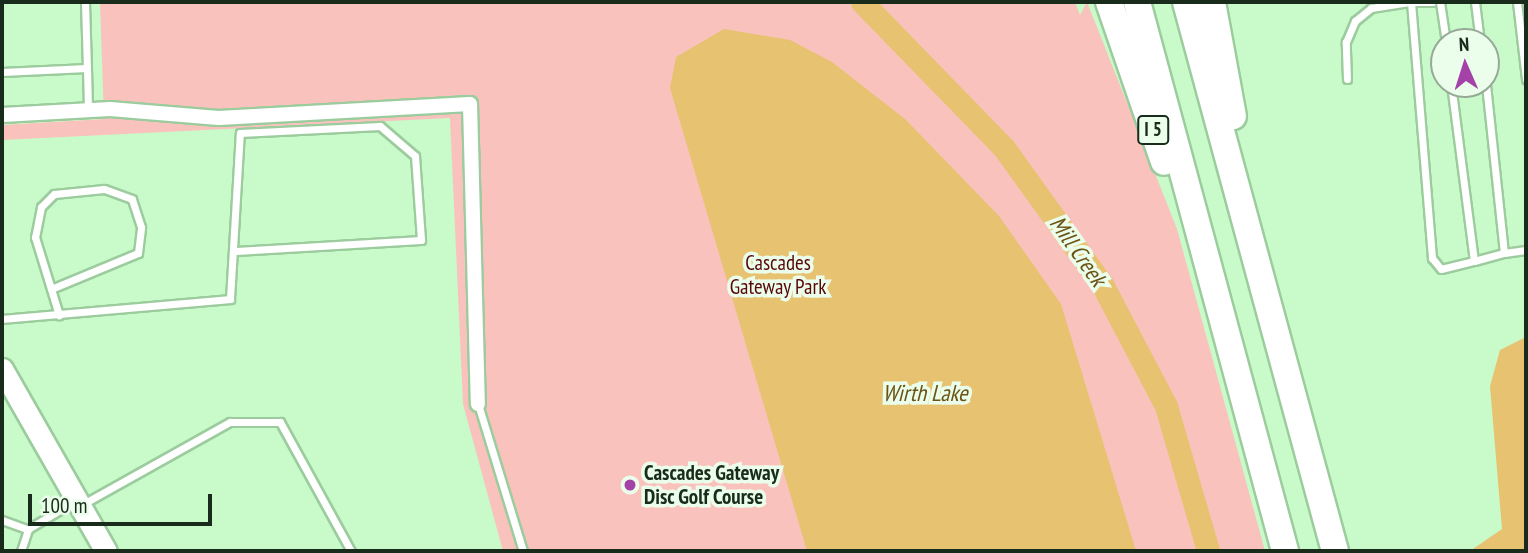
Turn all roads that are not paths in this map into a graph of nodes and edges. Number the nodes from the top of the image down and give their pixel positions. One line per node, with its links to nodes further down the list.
1 (85, 2): 13 (lane)
2 (1109, 2): 25 (highway, I 5)
3 (1137, 2): 25 (highway, I 5)
4 (1186, 2): 21 (highway)
5 (1212, 2): 21 (highway)
6 (1410, 2): 7 (lane); 15 (lane); 26 (lane)
7 (1432, 2)
8 (1440, 2): 11 (lane)
9 (1475, 2): 12 (lane)
10 (1517, 2): 16 (lane)
11 (1444, 28)
12 (1478, 28)
13 (87, 68): 14 (lane); 19 (lane)
14 (2, 72)
15 (1347, 79)
16 (1526, 79)
17 (1453, 98): 26 (lane)
18 (1487, 98): 24 (lane)
19 (88, 110): 20 (street); 31 (street)
20 (2, 115)
21 (1247, 229): 40 (highway)
22 (1526, 250): 24 (lane)
23 (234, 251): 23 (lane); 28 (lane)
24 (1504, 253): 26 (lane)
25 (1206, 255): 39 (highway, I 5)
26 (1474, 261)
27 (51, 289): 27 (lane); 28 (lane)
28 (59, 315): 29 (lane)
29 (2, 319)
30 (2, 369): 32 (main road)
31 (478, 404): 38 (lane)
32 (78, 504): 34 (lane); 36 (main road); 37 (lane)
33 (2, 520): 34 (lane)
34 (28, 529): 35 (lane)
35 (21, 551)
36 (106, 551)
37 (351, 551)
38 (523, 551)
39 (1285, 551)
40 (1335, 551)

